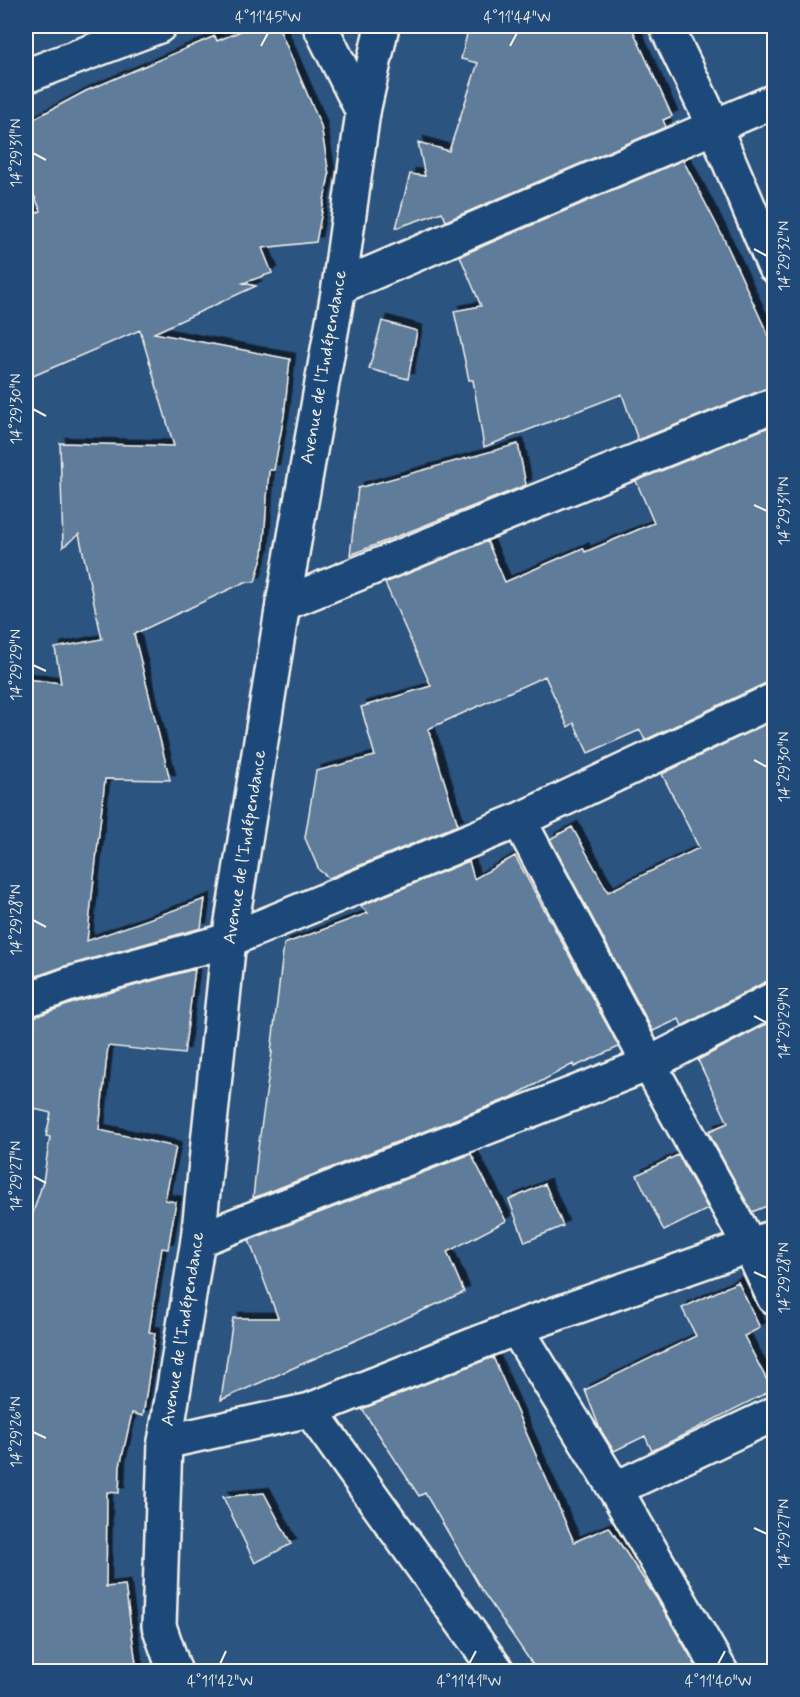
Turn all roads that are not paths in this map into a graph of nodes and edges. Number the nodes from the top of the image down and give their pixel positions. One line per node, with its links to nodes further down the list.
1 (159, 26): 5 (street)
2 (320, 26): 7 (street)
3 (382, 26): 7 (street, Avenue de l'Indépendance)
4 (666, 26): 8 (street)
5 (26, 76)
6 (774, 101): 8 (street)
7 (363, 112): 10 (street, Avenue de l'Indépendance)
8 (714, 126): 9 (street); 10 (street)
9 (774, 266)
10 (339, 287): 12 (street, Avenue de l'Indépendance)
11 (774, 405): 12 (street)
12 (283, 603): 15 (street, Avenue de l'Indépendance)
13 (774, 700): 14 (street)
14 (519, 820): 15 (street); 18 (street)
15 (230, 940): 17 (street); 19 (street, Avenue de l'Indépendance)
16 (774, 999): 18 (street)
17 (26, 1000)
18 (649, 1064): 19 (street); 20 (street)
19 (198, 1240): 25 (street, Avenue de l'Indépendance)
20 (762, 1242): 21 (street); 22 (street)
21 (774, 1298)
22 (516, 1328): 23 (street); 26 (street)
23 (310, 1410): 25 (street); 28 (street)
24 (774, 1414): 26 (street)
25 (165, 1442): 27 (street, Avenue de l'Indépendance)
26 (615, 1489): 29 (street)
27 (175, 1671)
28 (498, 1671)
29 (722, 1671)

